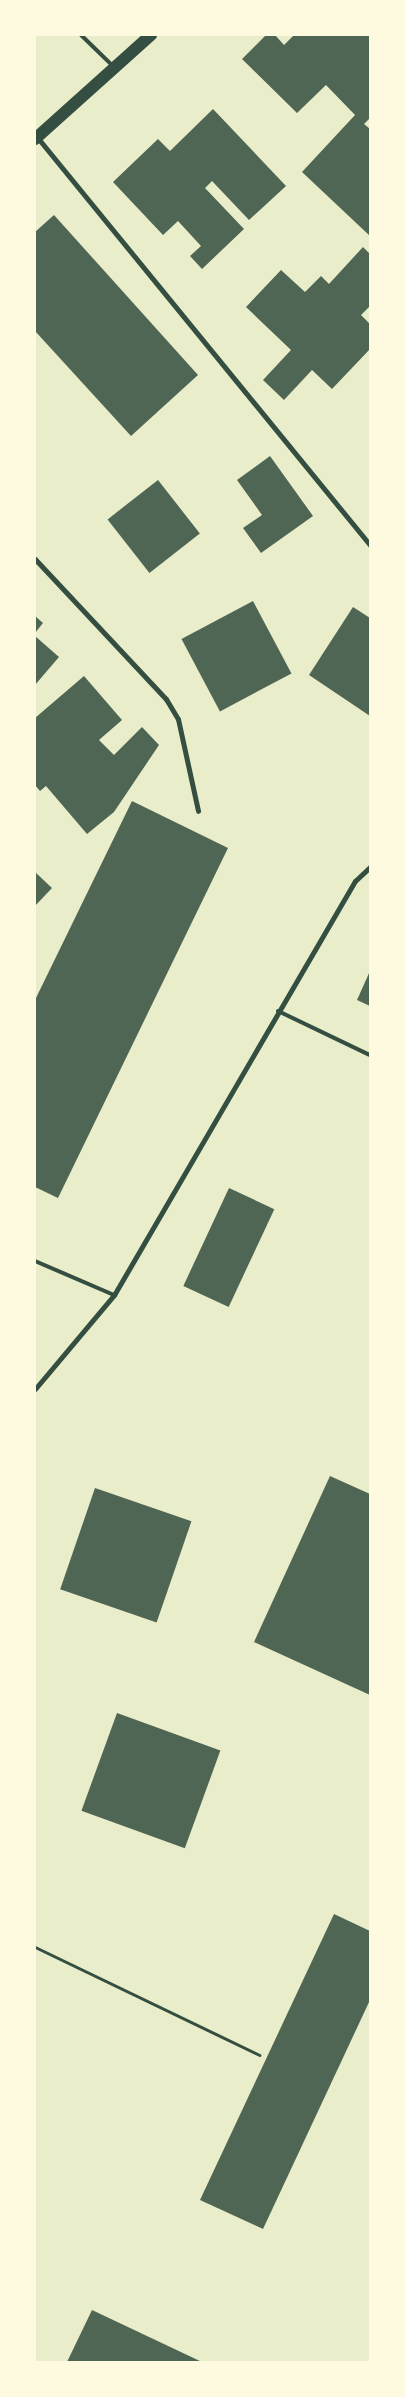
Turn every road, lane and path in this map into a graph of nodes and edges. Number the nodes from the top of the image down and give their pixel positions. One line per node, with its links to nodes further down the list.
1 (81, 35): 3 (lane)
2 (150, 35): 3 (main road)
3 (114, 68): 4 (main road)
4 (36, 138): 5 (street)
5 (370, 545)
6 (35, 559): 7 (street)
7 (198, 811)
8 (370, 867): 9 (street)
9 (278, 1011): 10 (lane); 12 (street)
10 (370, 1055)
11 (35, 1261): 12 (lane)
12 (114, 1295): 13 (street)
13 (35, 1389)
14 (35, 1947): 15 (path)
15 (260, 2055)

